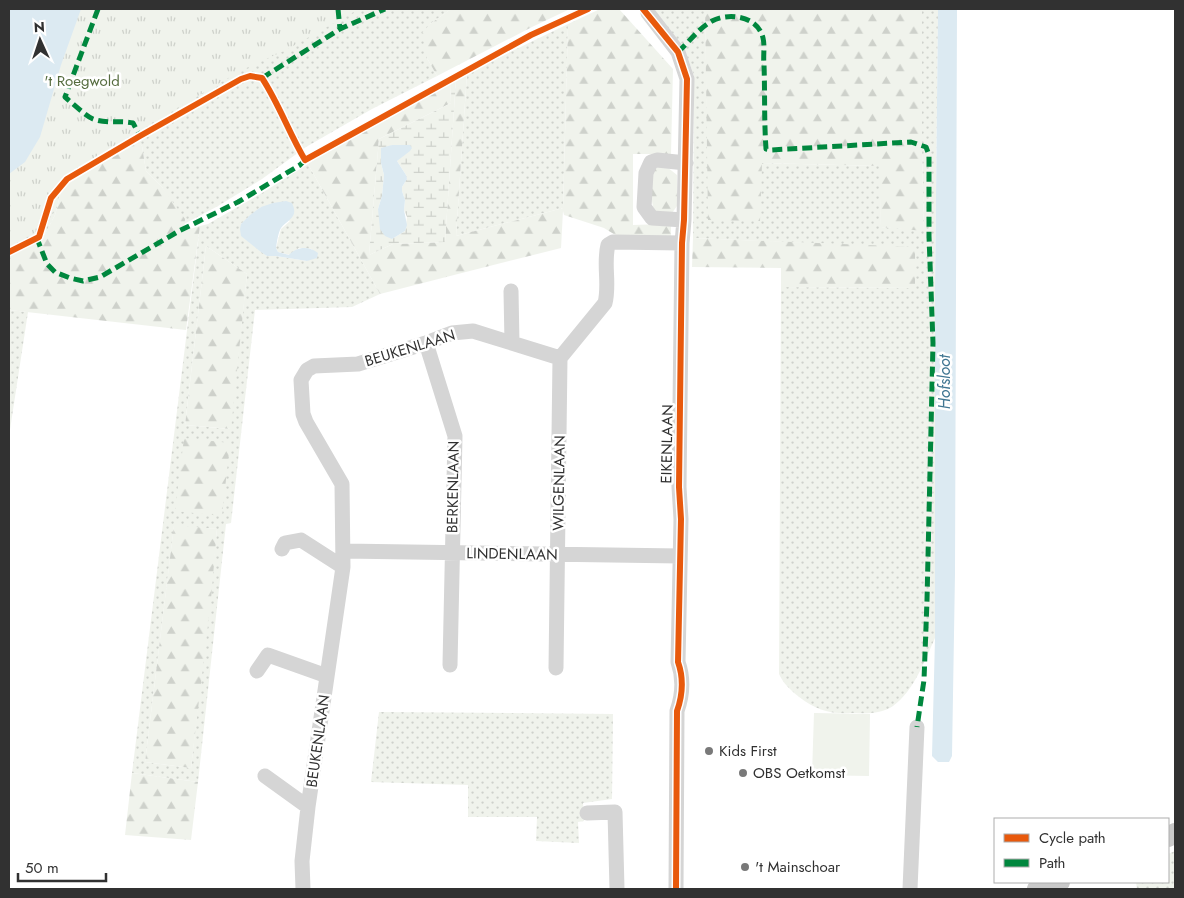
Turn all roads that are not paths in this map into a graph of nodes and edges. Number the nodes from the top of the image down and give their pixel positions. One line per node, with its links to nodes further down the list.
1 (647, 9): 2 (street, EIKENLAAN)
2 (686, 163): 3 (street, EIKENLAAN); 3 (street)
3 (684, 220): 4 (street, EIKENLAAN)
4 (682, 243): 8 (street); 13 (street, EIKENLAAN)
5 (511, 291): 7 (street)
6 (426, 343): 7 (street, BEUKENLAAN); 10 (street, BEUKENLAAN); 11 (street, BERKENLAAN)
7 (512, 343): 8 (street, BEUKENLAAN)
8 (560, 358): 12 (street, WILGENLAAN)
9 (282, 549): 14 (street)
10 (344, 551): 11 (street, LINDENLAAN); 14 (street, BEUKENLAAN)
11 (452, 553): 12 (street, LINDENLAAN); 15 (street, BERKENLAAN)
12 (558, 555): 13 (street, LINDENLAAN); 16 (street, WILGENLAAN)
13 (680, 556): 26 (street, EIKENLAAN)
14 (343, 567): 18 (street, BEUKENLAAN)
15 (450, 665)
16 (556, 668)
17 (257, 672): 18 (street, BEUKENLAAN)
18 (328, 676): 21 (street, BEUKENLAAN)
19 (917, 727): 27 (street)
20 (265, 776): 21 (street, BEUKENLAAN)
21 (308, 807): 24 (street, BEUKENLAAN)
22 (587, 813): 25 (street)
23 (1057, 883): 28 (main road)
24 (303, 889)
25 (617, 889)
26 (676, 889)
27 (910, 889)
28 (1037, 889)

